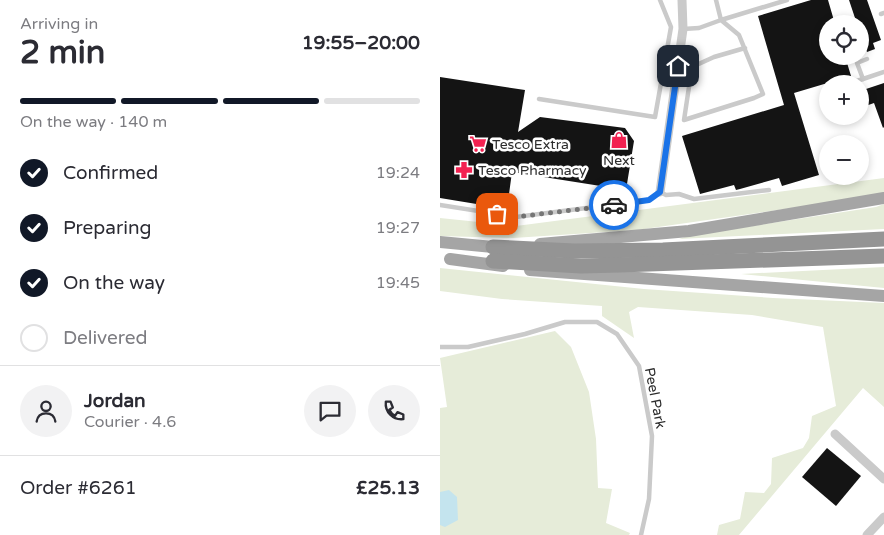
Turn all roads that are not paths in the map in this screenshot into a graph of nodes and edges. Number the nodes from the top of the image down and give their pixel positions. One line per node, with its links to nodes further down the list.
1 (660, 0): 10 (lane)
2 (682, 0): 6 (street)
3 (716, 0): 5 (lane)
4 (787, 0): 5 (lane)
5 (722, 20): 6 (lane); 7 (lane)
6 (683, 29): 12 (street)
7 (745, 48): 7 (lane)
8 (884, 72): 9 (lane)
9 (869, 77)
10 (539, 99)
11 (769, 190): 12 (lane)
12 (660, 192): 14 (lane)
13 (884, 198): 17 (main road)
14 (440, 205)
15 (884, 239): 17 (highway)
16 (440, 242): 17 (main road)
17 (493, 254): 18 (highway); 19 (main road)
18 (884, 256)
19 (445, 258): 20 (main road)
20 (884, 296)
21 (440, 347): 25 (lane, Peel Park)
22 (835, 434): 23 (street)
23 (884, 480)
24 (884, 517): 26 (street)
25 (641, 535)
26 (867, 535)

